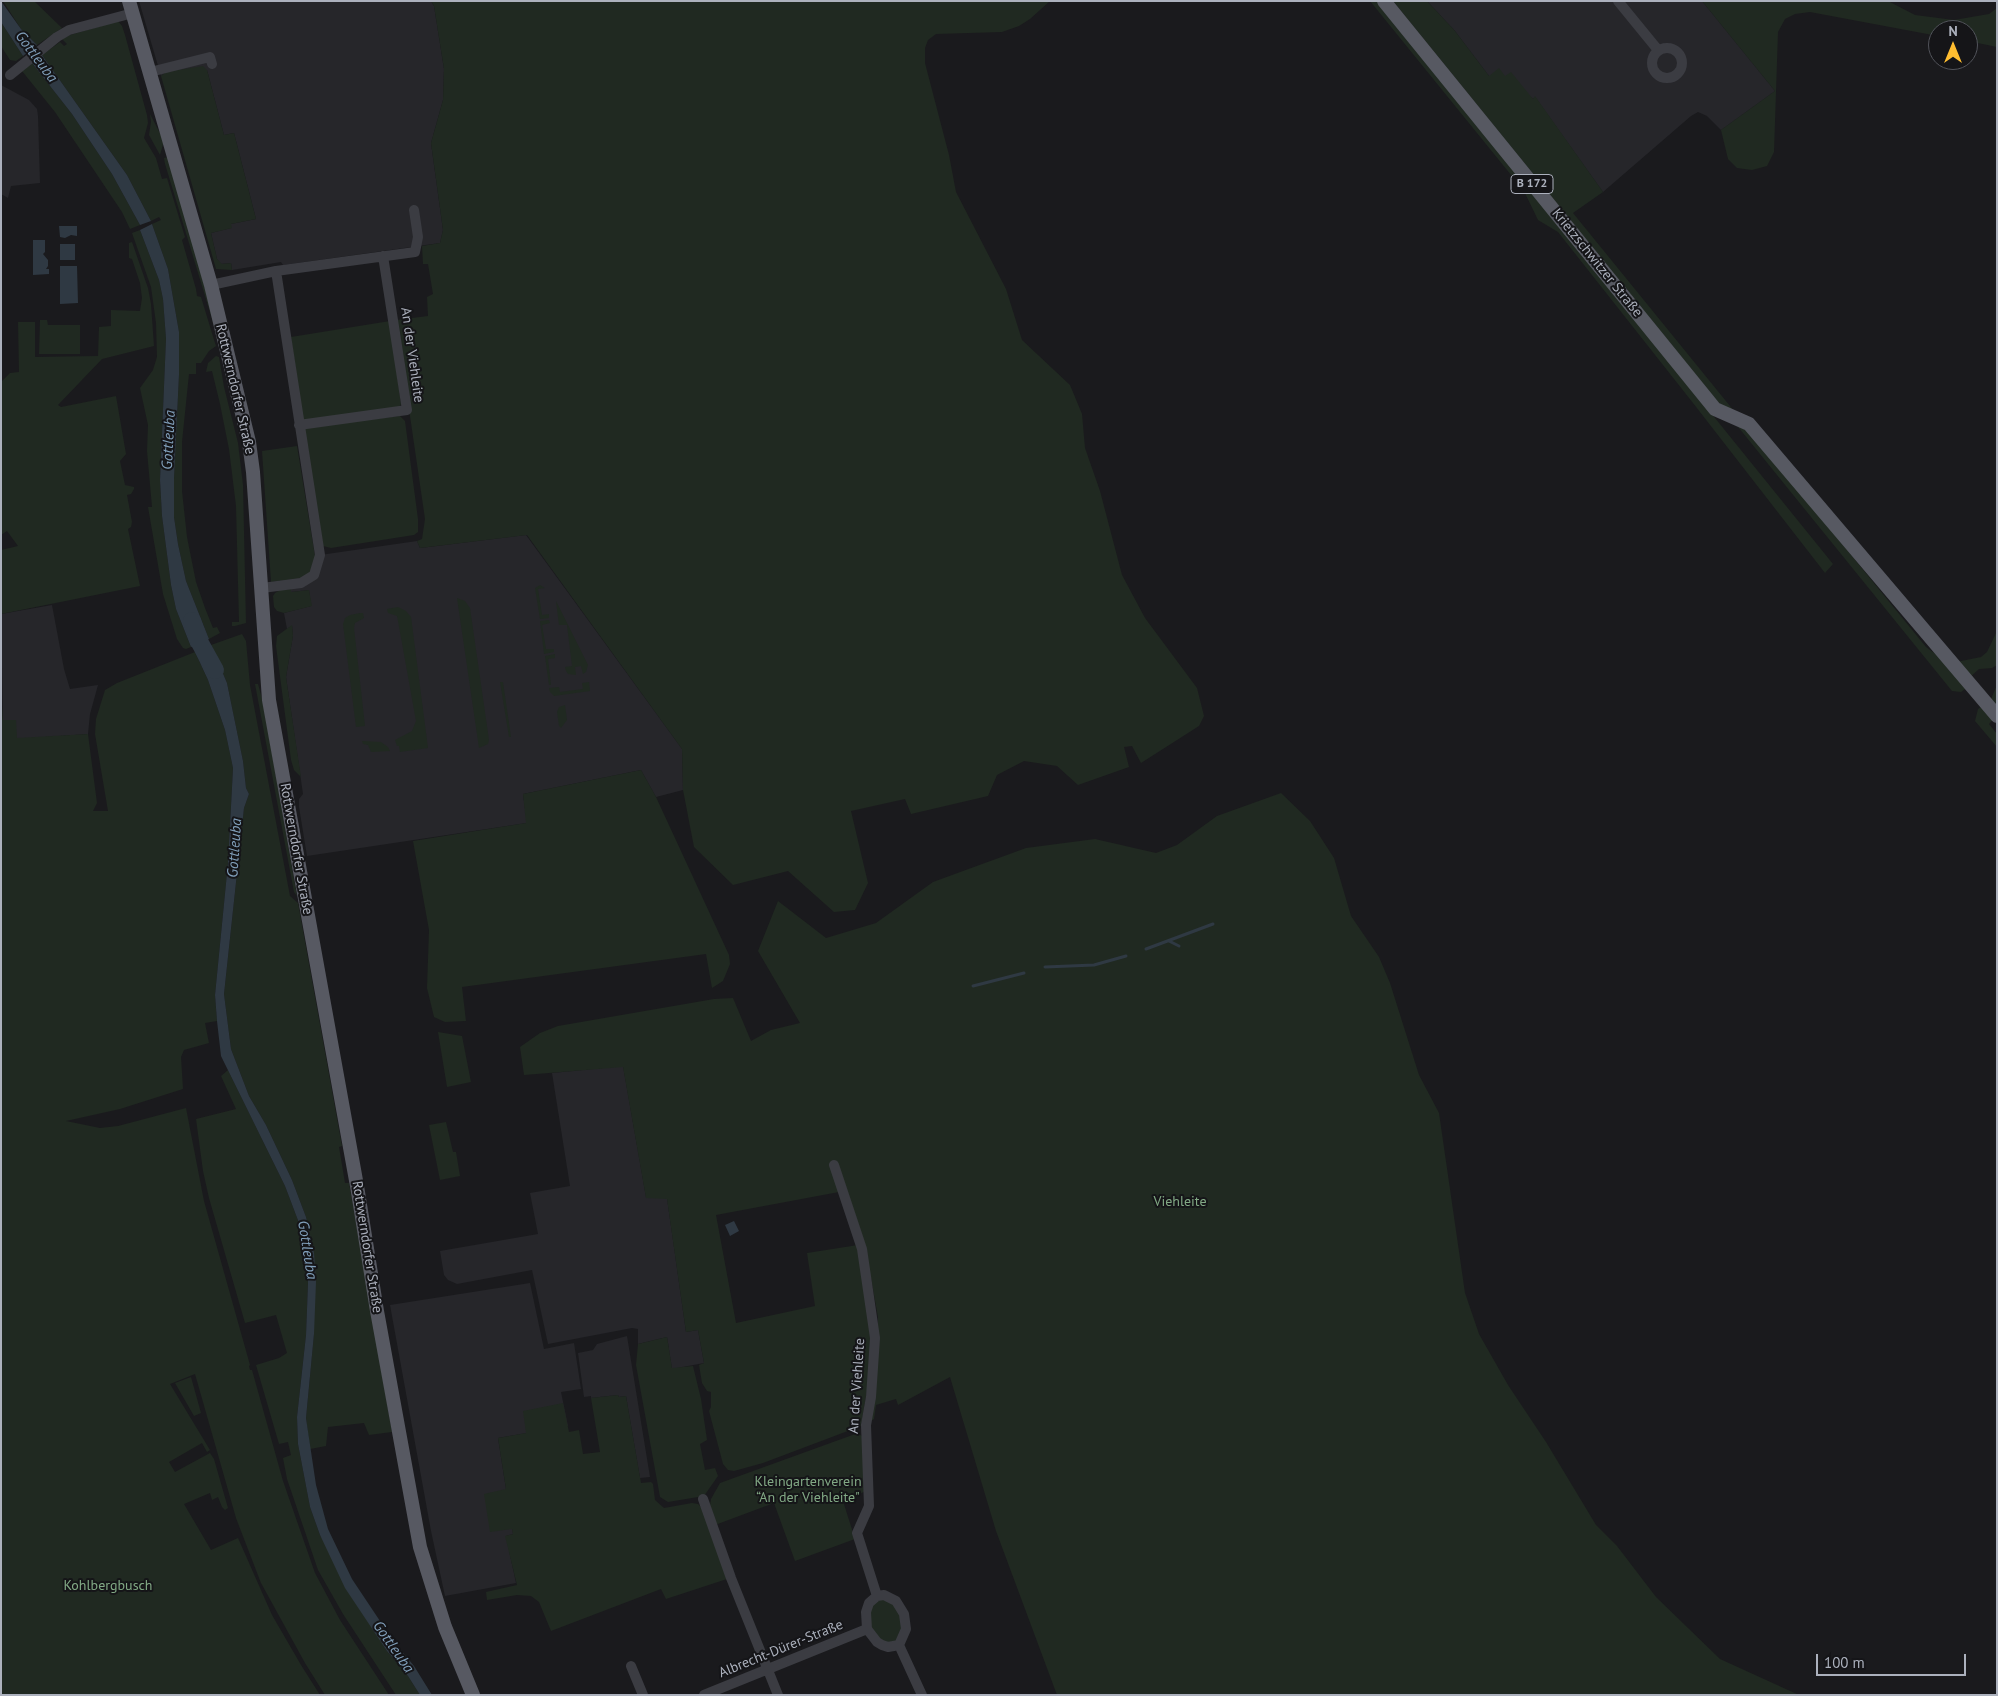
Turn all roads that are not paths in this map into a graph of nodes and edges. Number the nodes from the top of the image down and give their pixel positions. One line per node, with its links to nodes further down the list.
1 (1384, 1): 14 (main road, Krietzschwitzer Straße / B 172)
2 (1618, 1): 4 (street)
3 (131, 7): 6 (main road, Rottwerndorfer Straße); 7 (street)
4 (1658, 50)
5 (212, 64): 6 (street)
6 (150, 72): 11 (main road, Rottwerndorfer Straße)
7 (10, 75)
8 (414, 210): 9 (street)
9 (383, 256): 10 (street); 12 (street, An der Viehleite)
10 (276, 271): 11 (street); 12 (street)
11 (211, 285): 13 (main road, Rottwerndorfer Straße)
12 (299, 425): 13 (street)
13 (262, 588): 22 (main road, Rottwerndorfer Straße)
14 (1997, 716)
15 (834, 1165): 17 (street, An der Viehleite)
16 (704, 1499): 21 (street)
17 (877, 1596): 18 (street); 19 (street)
18 (868, 1629): 19 (street); 21 (street, Albrecht-Dürer-Straße)
19 (899, 1645): 26 (street)
20 (631, 1666): 23 (street)
21 (767, 1670): 24 (street, Albrecht-Dürer-Straße); 25 (street)
22 (473, 1695)
23 (643, 1695)
24 (704, 1695)
25 (778, 1695)
26 (922, 1695)

